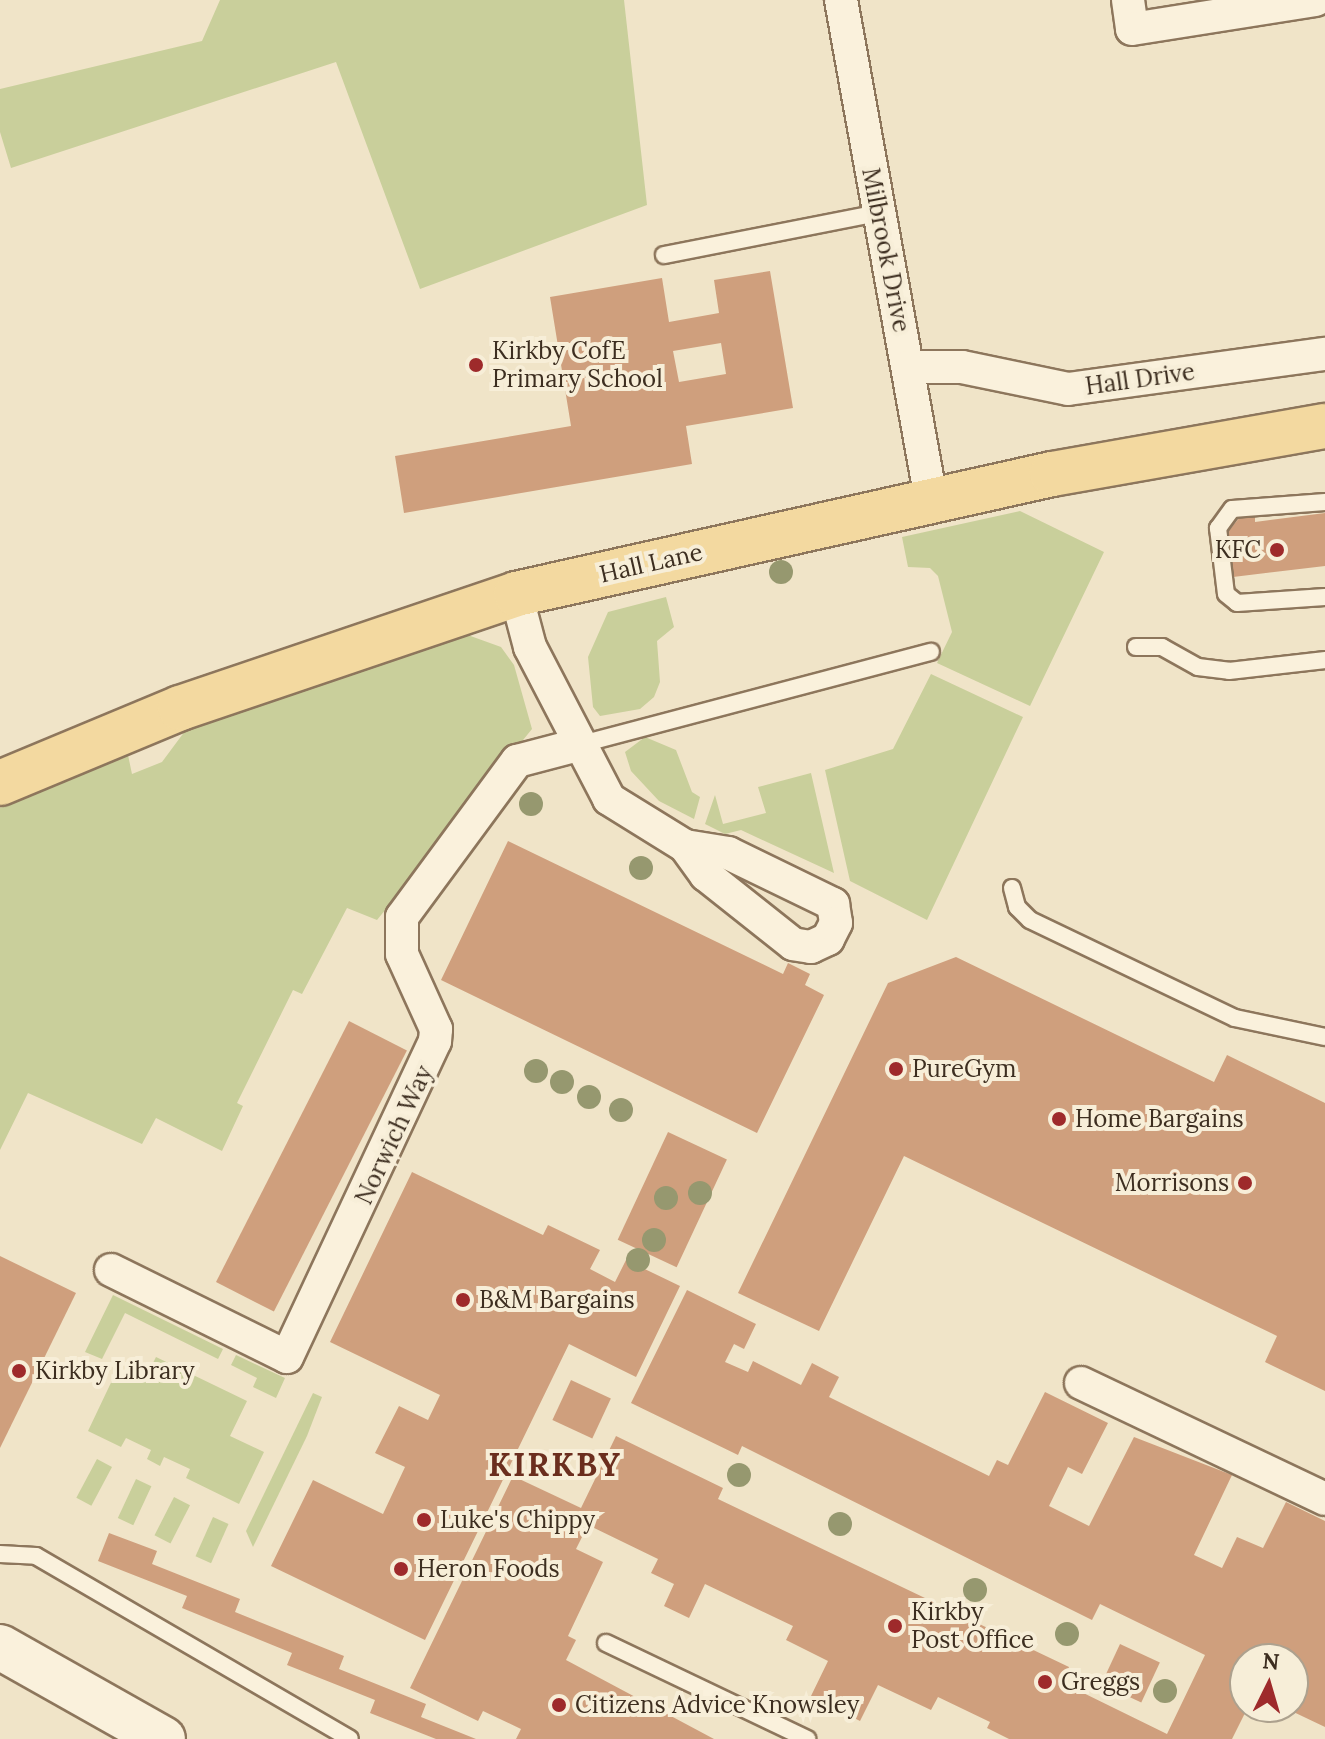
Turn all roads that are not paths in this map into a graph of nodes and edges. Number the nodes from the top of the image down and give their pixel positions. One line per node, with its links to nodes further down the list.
1 (841, 0): 5 (street, Milbrook Drive)
2 (1128, 0): 4 (street)
3 (1316, 0): 4 (street)
4 (1220, 7)
5 (878, 213): 6 (lane); 8 (street, Milbrook Drive)
6 (664, 255)
7 (1325, 354): 8 (street, Hall Drive)
8 (908, 367): 10 (street, Milbrook Drive)
9 (1325, 426): 10 (main road, Hall Lane)
10 (931, 499): 12 (main road, Hall Lane)
11 (1325, 502): 13 (lane)
12 (516, 594): 17 (street); 18 (main road, Hall Lane)
13 (1325, 597)
14 (1136, 647): 16 (lane)
15 (931, 652): 17 (lane)
16 (1325, 660)
17 (578, 745): 19 (street); 22 (street, Norwich Way)
18 (0, 783)
19 (685, 846)
20 (1012, 888): 21 (lane)
21 (1325, 1037)
22 (111, 1270)
23 (1081, 1383): 24 (street)
24 (1325, 1499)
25 (0, 1554): 29 (lane)
26 (606, 1643): 30 (lane)
27 (0, 1647): 28 (street)
28 (163, 1739)
29 (350, 1739)
30 (807, 1739)

